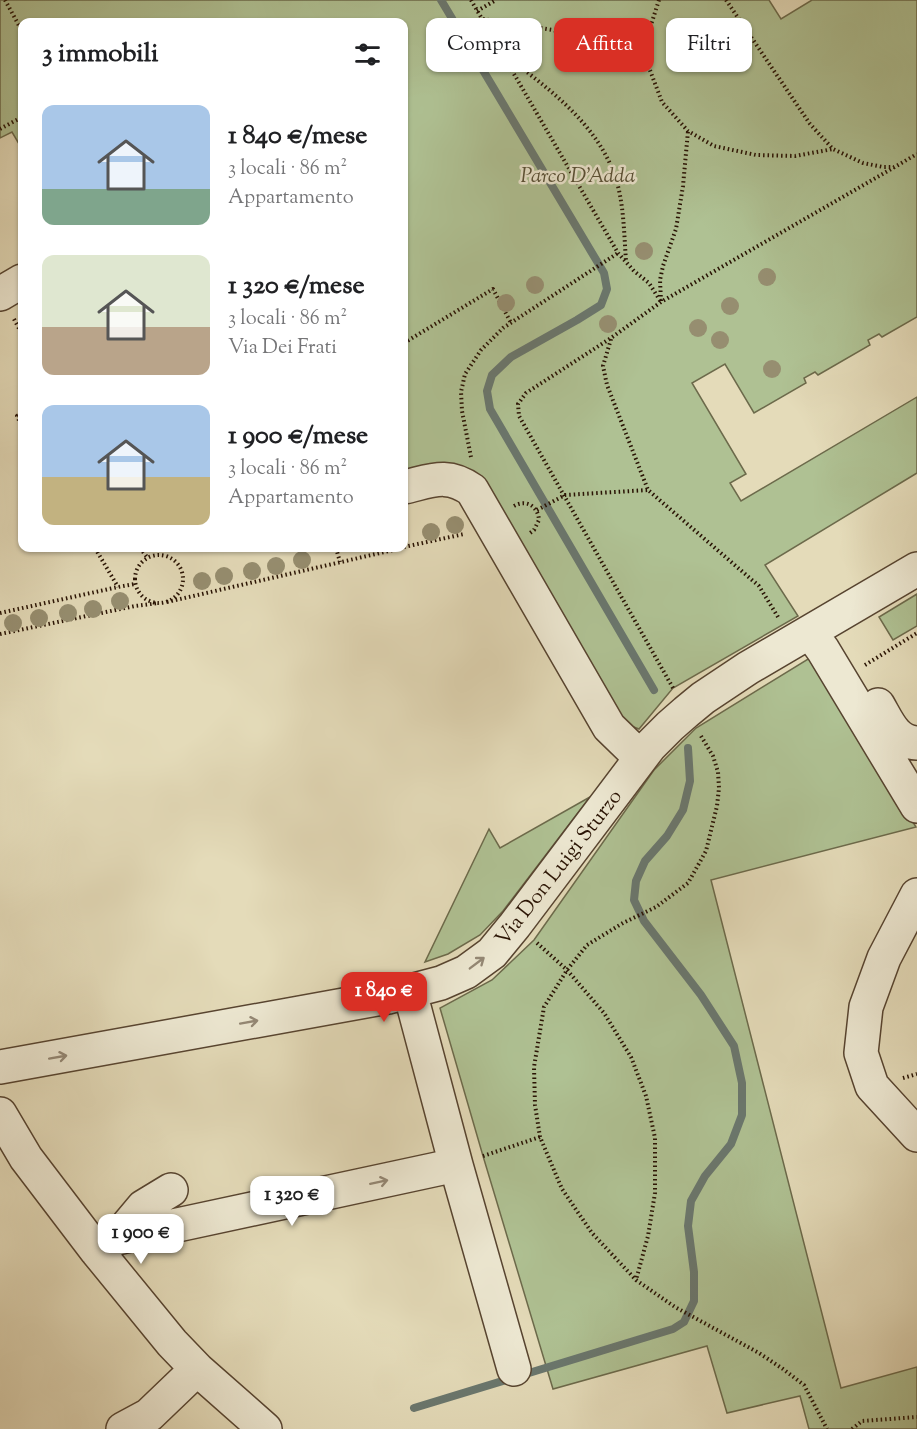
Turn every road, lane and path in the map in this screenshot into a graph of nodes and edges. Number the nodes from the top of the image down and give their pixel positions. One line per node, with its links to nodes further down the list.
1 (5, 0): 9 (path)
2 (471, 0): 6 (path)
3 (496, 0): 6 (path)
4 (659, 0): 8 (path)
5 (726, 0): 16 (path)
6 (477, 11): 7 (path)
7 (481, 18)
8 (653, 18)
9 (18, 24)
10 (513, 72): 19 (path)
11 (525, 72): 20 (path)
12 (651, 72): 15 (path)
13 (18, 119): 14 (path)
14 (0, 129)
15 (688, 131): 16 (path); 23 (path)
16 (833, 149): 18 (path)
17 (917, 154): 18 (path)
18 (895, 167): 23 (path)
19 (618, 253): 20 (path); 24 (path)
20 (626, 261): 23 (path)
21 (18, 283): 22 (street)
22 (0, 294)
23 (661, 302): 25 (path)
24 (511, 323): 26 (path); 28 (path)
25 (611, 338): 29 (path); 30 (path)
26 (408, 341)
27 (408, 486): 28 (street)
28 (472, 490): 53 (street)
29 (648, 490): 30 (path); 46 (path)
30 (565, 495): 31 (path); 50 (path)
31 (511, 509)
32 (471, 532): 33 (path)
33 (408, 546)
34 (97, 552): 42 (path)
35 (143, 552): 38 (path)
36 (337, 552): 39 (path)
37 (380, 552): 39 (path)
38 (147, 557): 41 (path); 43 (path)
39 (340, 561): 43 (path)
40 (917, 569): 46 (street, Via Don Luigi Sturzo)
41 (135, 584): 42 (path); 44 (path)
42 (118, 587): 45 (path)
43 (167, 602): 44 (path)
44 (159, 603): 48 (path)
45 (0, 613)
46 (810, 632): 49 (street); 53 (street, Via Don Luigi Sturzo); 54 (street)
47 (917, 633): 49 (path)
48 (0, 634)
49 (857, 670): 52 (street)
50 (673, 688)
51 (696, 728): 57 (path)
52 (917, 743)
53 (641, 758): 56 (street, Via Don Luigi Sturzo)
54 (917, 806)
55 (917, 895): 61 (street)
56 (516, 926): 57 (path); 58 (street, Via Don Luigi Sturzo, one-way to 56)
57 (567, 970): 62 (path); 66 (path)
58 (410, 992): 59 (street, Via Don Luigi Sturzo, one-way to 58); 63 (street)
59 (0, 1066)
60 (0, 1114): 65 (street)
61 (917, 1135)
62 (540, 1137): 63 (path); 66 (path)
63 (456, 1165): 65 (street, one-way to 63); 68 (street)
64 (171, 1190): 65 (street)
65 (106, 1244): 67 (street)
66 (636, 1280): 72 (path)
67 (197, 1369): 70 (street); 71 (street)
68 (514, 1369)
69 (917, 1418): 73 (path)
70 (123, 1429)
71 (265, 1429)
72 (827, 1429)
73 (852, 1429)

